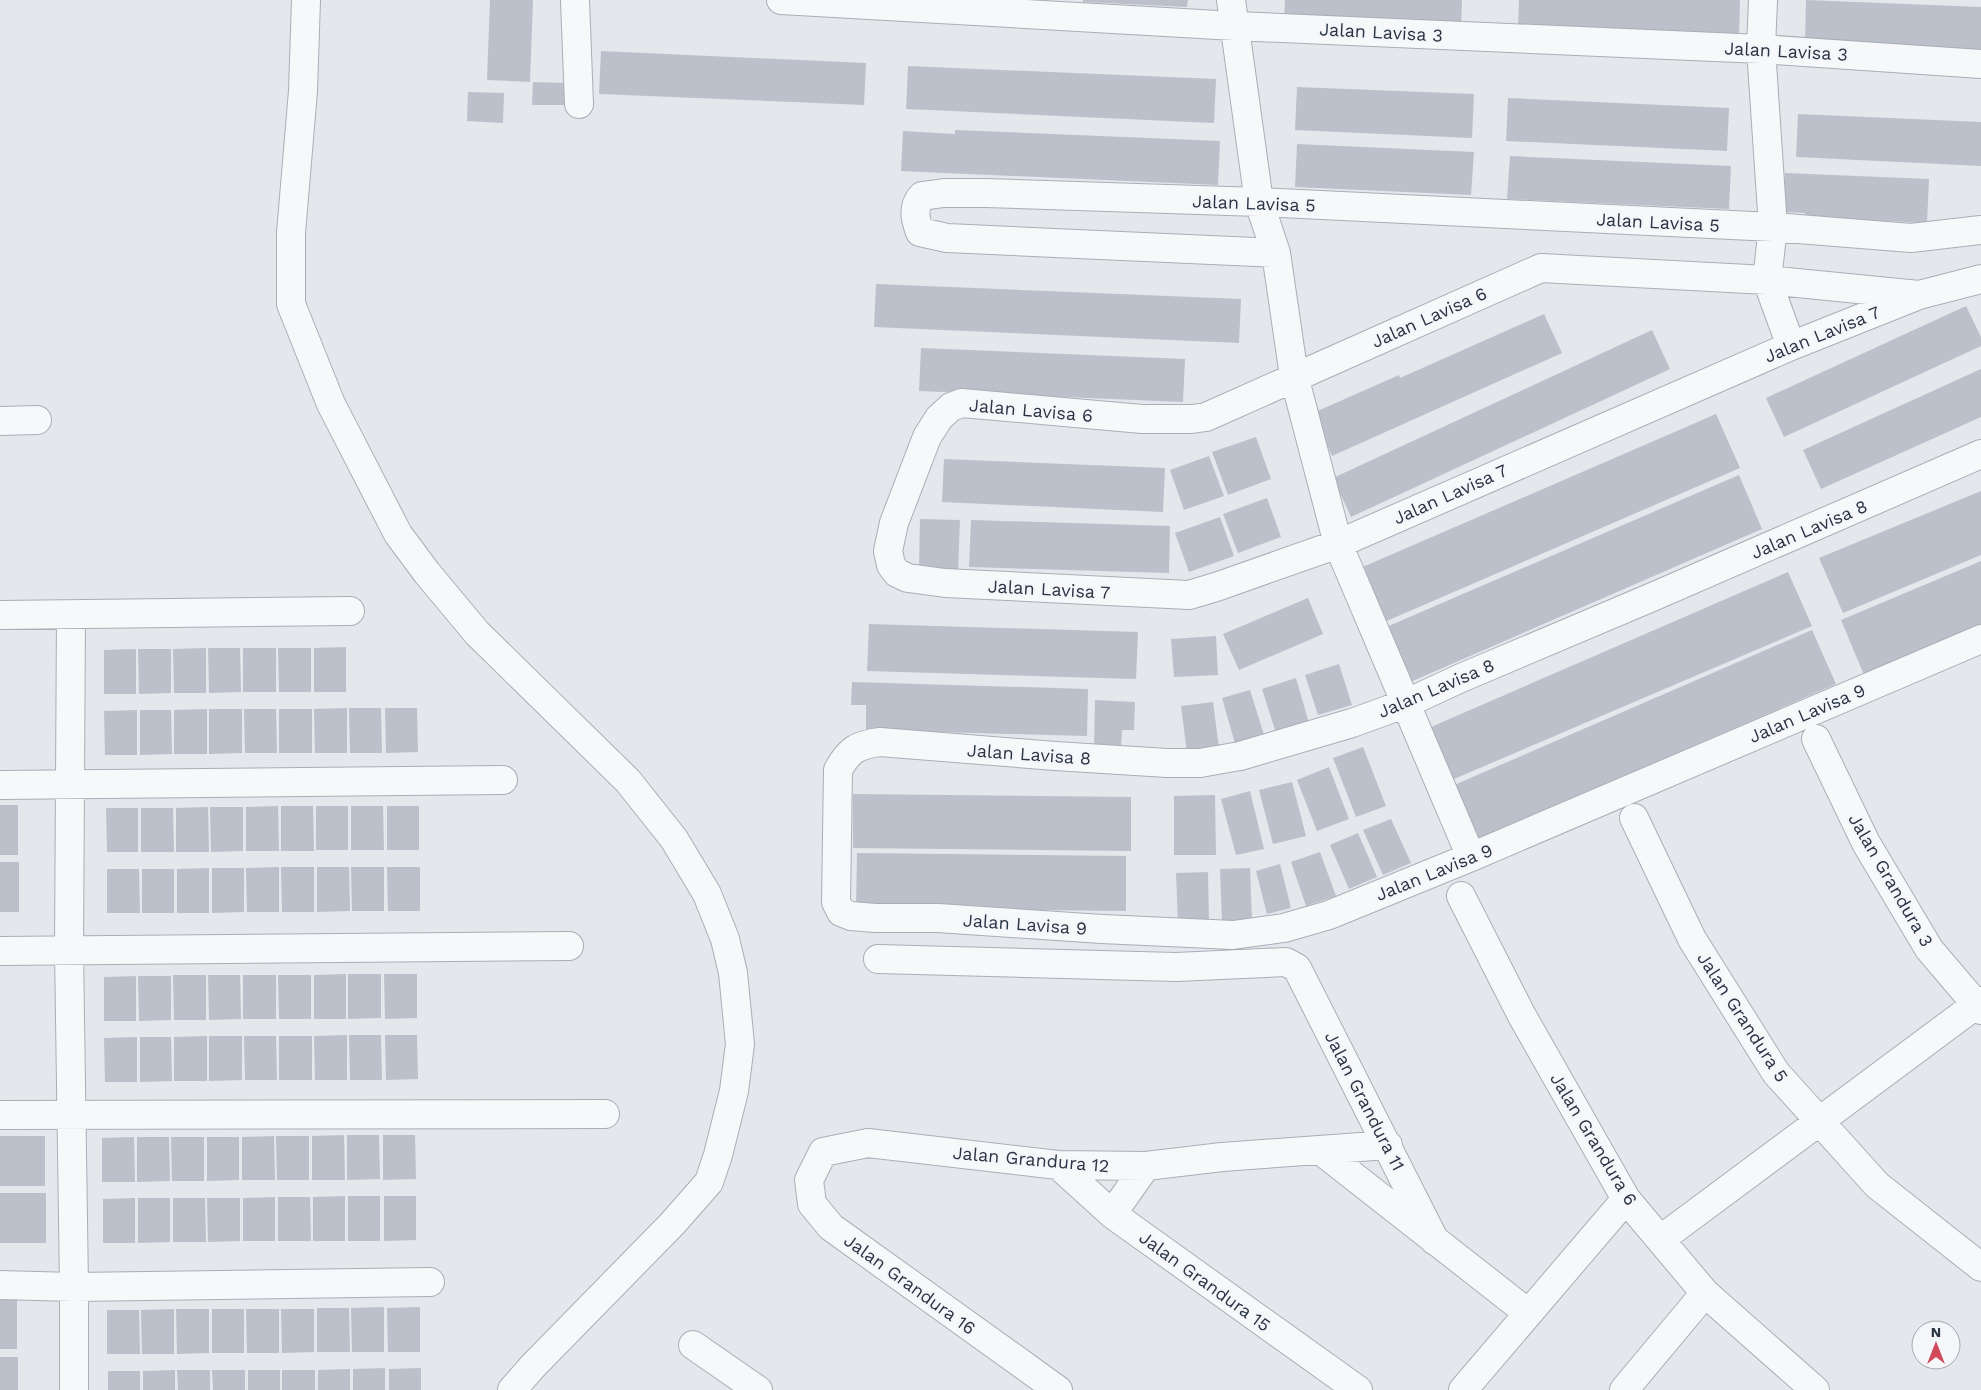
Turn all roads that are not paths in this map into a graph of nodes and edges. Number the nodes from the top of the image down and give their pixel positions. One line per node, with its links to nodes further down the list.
1 (306, 0): 62 (street)
2 (575, 0): 8 (street)
3 (781, 0): 5 (street, Jalan Lavisa 3)
4 (1764, 0): 6 (street)
5 (1233, 13): 6 (street, Jalan Lavisa 3); 9 (street)
6 (1761, 49): 7 (street, Jalan Lavisa 3); 10 (street)
7 (1981, 64)
8 (579, 104)
9 (1259, 202): 10 (street, Jalan Lavisa 5); 12 (street); 12 (street, Jalan Lavisa 5)
10 (1773, 228): 11 (street, Jalan Lavisa 5); 14 (street)
11 (1981, 230)
12 (1276, 253): 17 (street)
13 (1981, 279): 15 (street, Jalan Lavisa 7)
14 (1767, 280): 15 (street, Jalan Lavisa 6); 16 (street); 17 (street, Jalan Lavisa 6)
15 (1919, 295): 16 (street, Jalan Lavisa 7)
16 (1791, 346): 21 (street, Jalan Lavisa 7)
17 (1294, 376): 21 (street); 22 (street, Jalan Lavisa 6)
18 (37, 420): 19 (street)
19 (0, 421)
20 (1981, 454): 27 (street, Jalan Lavisa 8)
21 (1338, 544): 22 (street, Jalan Lavisa 7); 27 (street)
22 (897, 573)
23 (350, 611): 25 (street)
24 (0, 615): 25 (street)
25 (71, 615): 30 (street)
26 (1981, 639): 33 (street, Jalan Lavisa 9)
27 (1406, 703): 33 (street); 35 (street, Jalan Lavisa 8)
28 (1816, 739): 40 (street, Jalan Grandura 3)
29 (503, 780): 30 (street)
30 (70, 785): 31 (street); 37 (street)
31 (0, 786)
32 (1634, 818): 44 (street, Jalan Grandura 5)
33 (1471, 857): 35 (street, Jalan Lavisa 9)
34 (1461, 896): 50 (street, Jalan Grandura 6)
35 (851, 916)
36 (570, 946): 37 (street)
37 (69, 950): 38 (street); 43 (street)
38 (0, 951)
39 (878, 959): 45 (street, Jalan Grandura 11)
40 (1979, 1005): 44 (street)
41 (606, 1114): 43 (street)
42 (0, 1115): 43 (street)
43 (71, 1116): 57 (street)
44 (1819, 1121): 52 (street); 54 (street, Jalan Grandura 5)
45 (1388, 1145): 46 (street, Jalan Grandura 12); 53 (street, Jalan Grandura 11)
46 (1320, 1150): 49 (street, Jalan Grandura 12); 53 (street, Jalan Grandura 11)
47 (823, 1152): 48 (street, Jalan Grandura 12); 64 (street, Jalan Grandura 16)
48 (1058, 1165): 49 (street, Jalan Grandura 12); 51 (street, Jalan Grandura 15)
49 (1146, 1166): 51 (street)
50 (1626, 1199): 52 (street, Jalan Grandura 6); 59 (street)
51 (1112, 1214): 65 (street, Jalan Grandura 15)
52 (1661, 1239): 58 (street, Jalan Grandura 6)
53 (1435, 1241): 59 (street, Jalan Grandura 11)
54 (1981, 1267)
55 (430, 1282): 57 (street)
56 (0, 1285): 57 (street)
57 (74, 1287): 61 (street)
58 (1705, 1293): 67 (street); 68 (street, Jalan Grandura 6)
59 (1528, 1313): 66 (street)
60 (693, 1344): 63 (street)
61 (74, 1390)
62 (512, 1390)
63 (758, 1390)
64 (1058, 1390)
65 (1358, 1390)
66 (1463, 1390)
67 (1624, 1390)
68 (1815, 1390)

